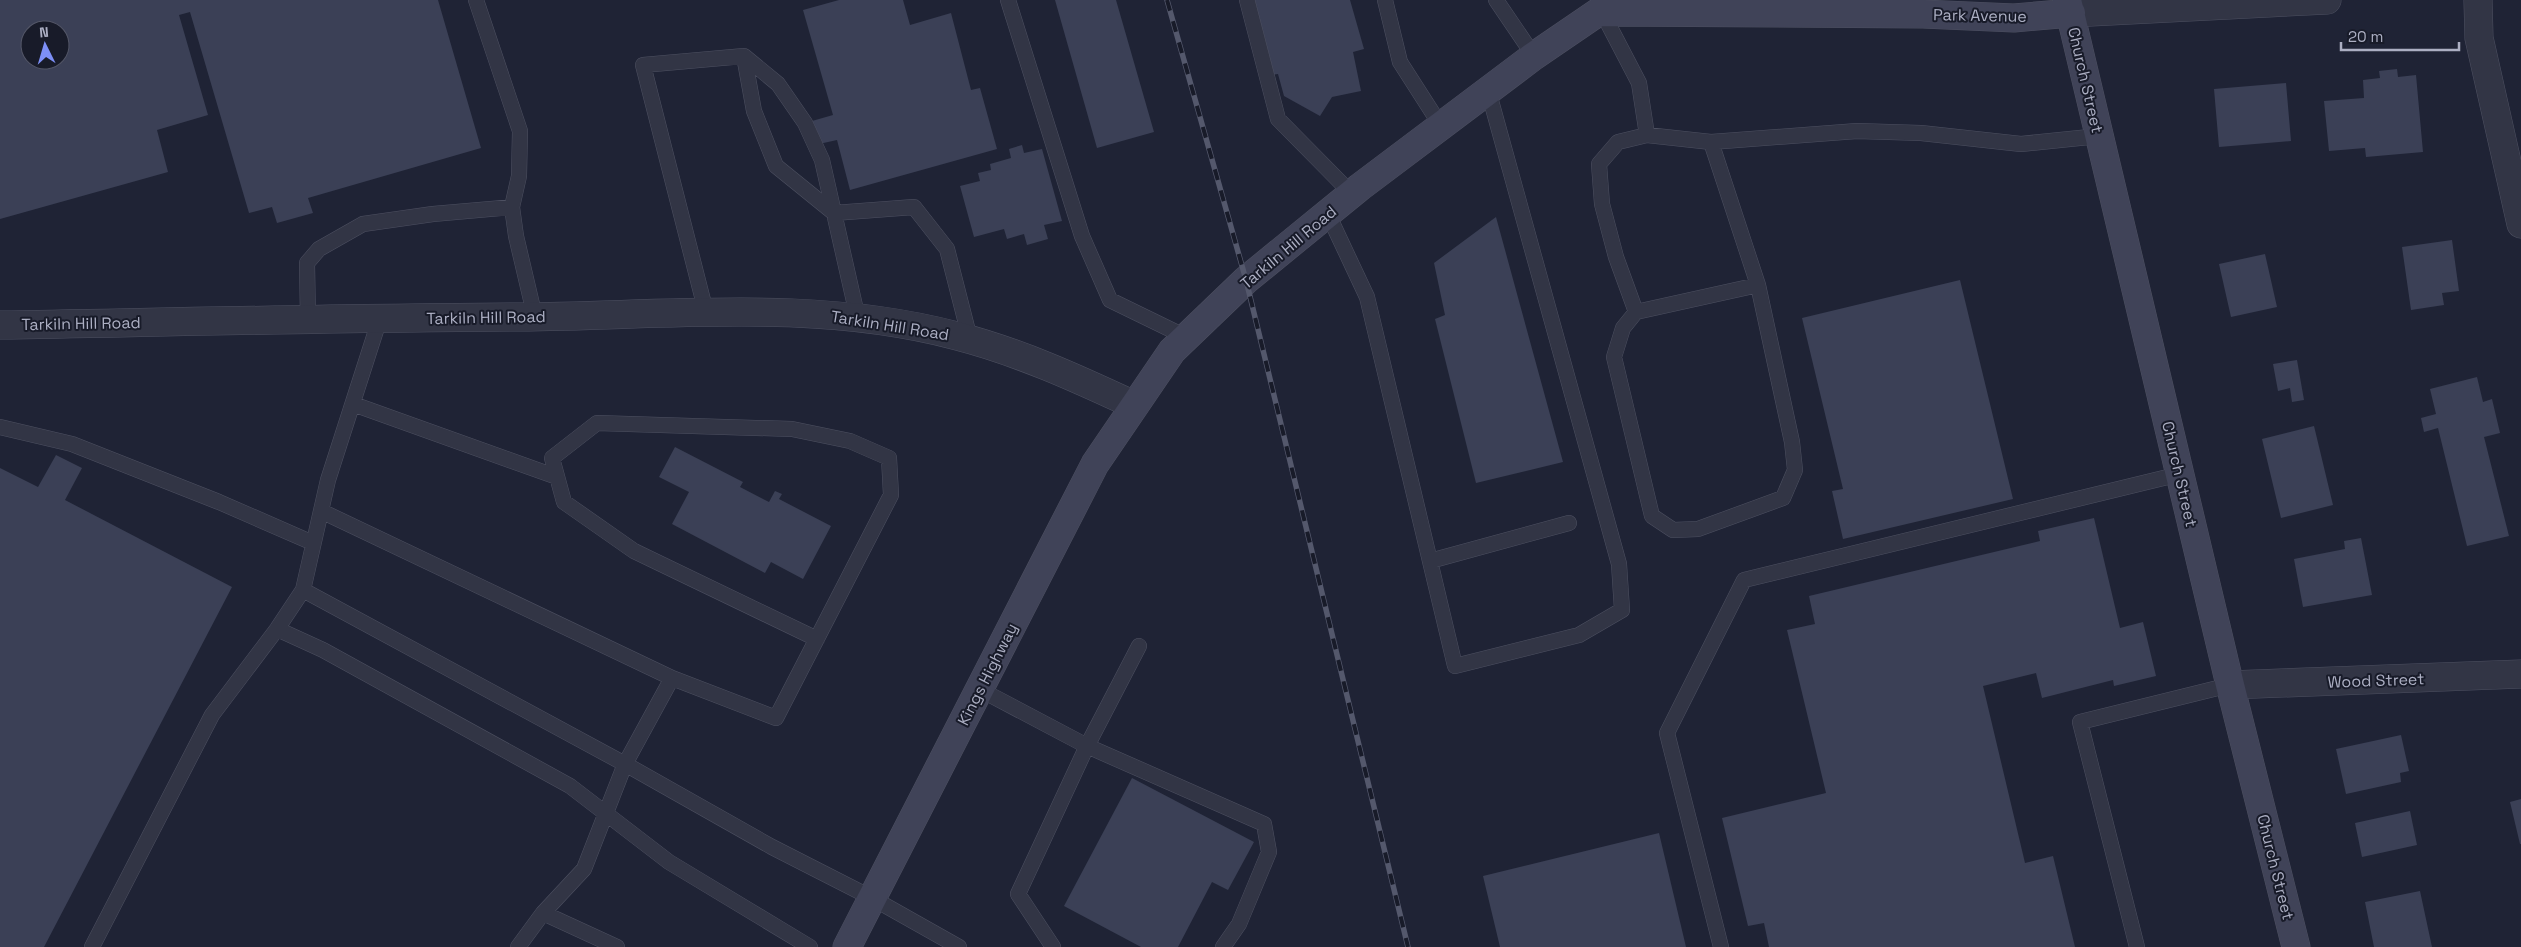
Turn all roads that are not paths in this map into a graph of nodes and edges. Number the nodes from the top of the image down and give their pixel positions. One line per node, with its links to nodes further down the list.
1 (476, 0): 18 (lane)
2 (1008, 0): 30 (lane)
3 (1247, 0): 17 (lane)
4 (1385, 0): 13 (lane)
5 (1496, 0): 11 (lane)
6 (2327, 0): 9 (street, Park Avenue)
7 (2478, 0): 21 (street)
8 (1606, 4): 9 (main road, Park Avenue); 11 (main road, Tarkiln Hill Road); 14 (lane)
9 (2069, 6): 15 (main road, Church Street)
10 (744, 56): 19 (lane); 19 (lane); 23 (lane)
11 (1534, 56): 12 (main road, Tarkiln Hill Road)
12 (1488, 90): 13 (main road, Tarkiln Hill Road); 40 (lane)
13 (1441, 126): 17 (main road, Tarkiln Hill Road)
14 (1647, 135): 16 (lane); 24 (lane)
15 (2099, 136): 16 (lane); 35 (main road, Church Street)
16 (1711, 142): 22 (lane)
17 (1352, 194): 20 (main road, Tarkiln Hill Road)
18 (512, 207): 25 (lane); 27 (lane)
19 (834, 213): 28 (lane); 31 (lane)
20 (1328, 214): 30 (main road, Tarkiln Hill Road); 40 (lane)
21 (2521, 224)
22 (1758, 285): 24 (lane); 24 (lane)
23 (706, 312): 25 (street, Tarkiln Hill Road); 28 (street, Tarkiln Hill Road)
24 (1636, 312)
25 (534, 317): 26 (street, Tarkiln Hill Road)
26 (380, 318): 27 (street, Tarkiln Hill Road); 32 (lane)
27 (308, 319): 29 (street, Tarkiln Hill Road)
28 (858, 319): 31 (street, Tarkiln Hill Road)
29 (0, 325)
30 (1186, 337): 33 (main road, Tarkiln Hill Road)
31 (970, 340): 33 (street, Tarkiln Hill Road)
32 (353, 404): 36 (lane); 37 (lane)
33 (1134, 405): 48 (main road, Kings Highway)
34 (0, 427): 39 (lane)
35 (2180, 474): 47 (main road, Church Street); 62 (lane)
36 (557, 477): 43 (lane); 43 (lane)
37 (321, 510): 39 (lane); 46 (lane)
38 (1568, 523): 40 (lane)
39 (314, 543): 41 (lane)
40 (1430, 561)
41 (303, 590): 42 (lane); 50 (lane)
42 (277, 629): 51 (lane); 54 (lane)
43 (817, 639): 46 (lane)
44 (1139, 646): 49 (lane)
45 (2521, 674): 47 (street, Wood Street)
46 (672, 678): 50 (lane)
47 (2230, 685): 63 (lane); 64 (main road, Church Street)
48 (979, 690): 49 (lane); 52 (main road, Kings Highway)
49 (1087, 746): 60 (lane); 61 (lane)
50 (625, 764): 51 (lane); 52 (lane)
51 (604, 813): 53 (lane); 57 (lane)
52 (872, 898): 58 (main road, Kings Highway); 59 (lane)
53 (543, 913): 55 (lane); 56 (lane)
54 (92, 947)
55 (518, 947)
56 (617, 947)
57 (810, 947)
58 (847, 947)
59 (958, 947)
60 (1053, 947)
61 (1223, 947)
62 (1721, 947)
63 (2137, 947)
64 (2296, 947)

